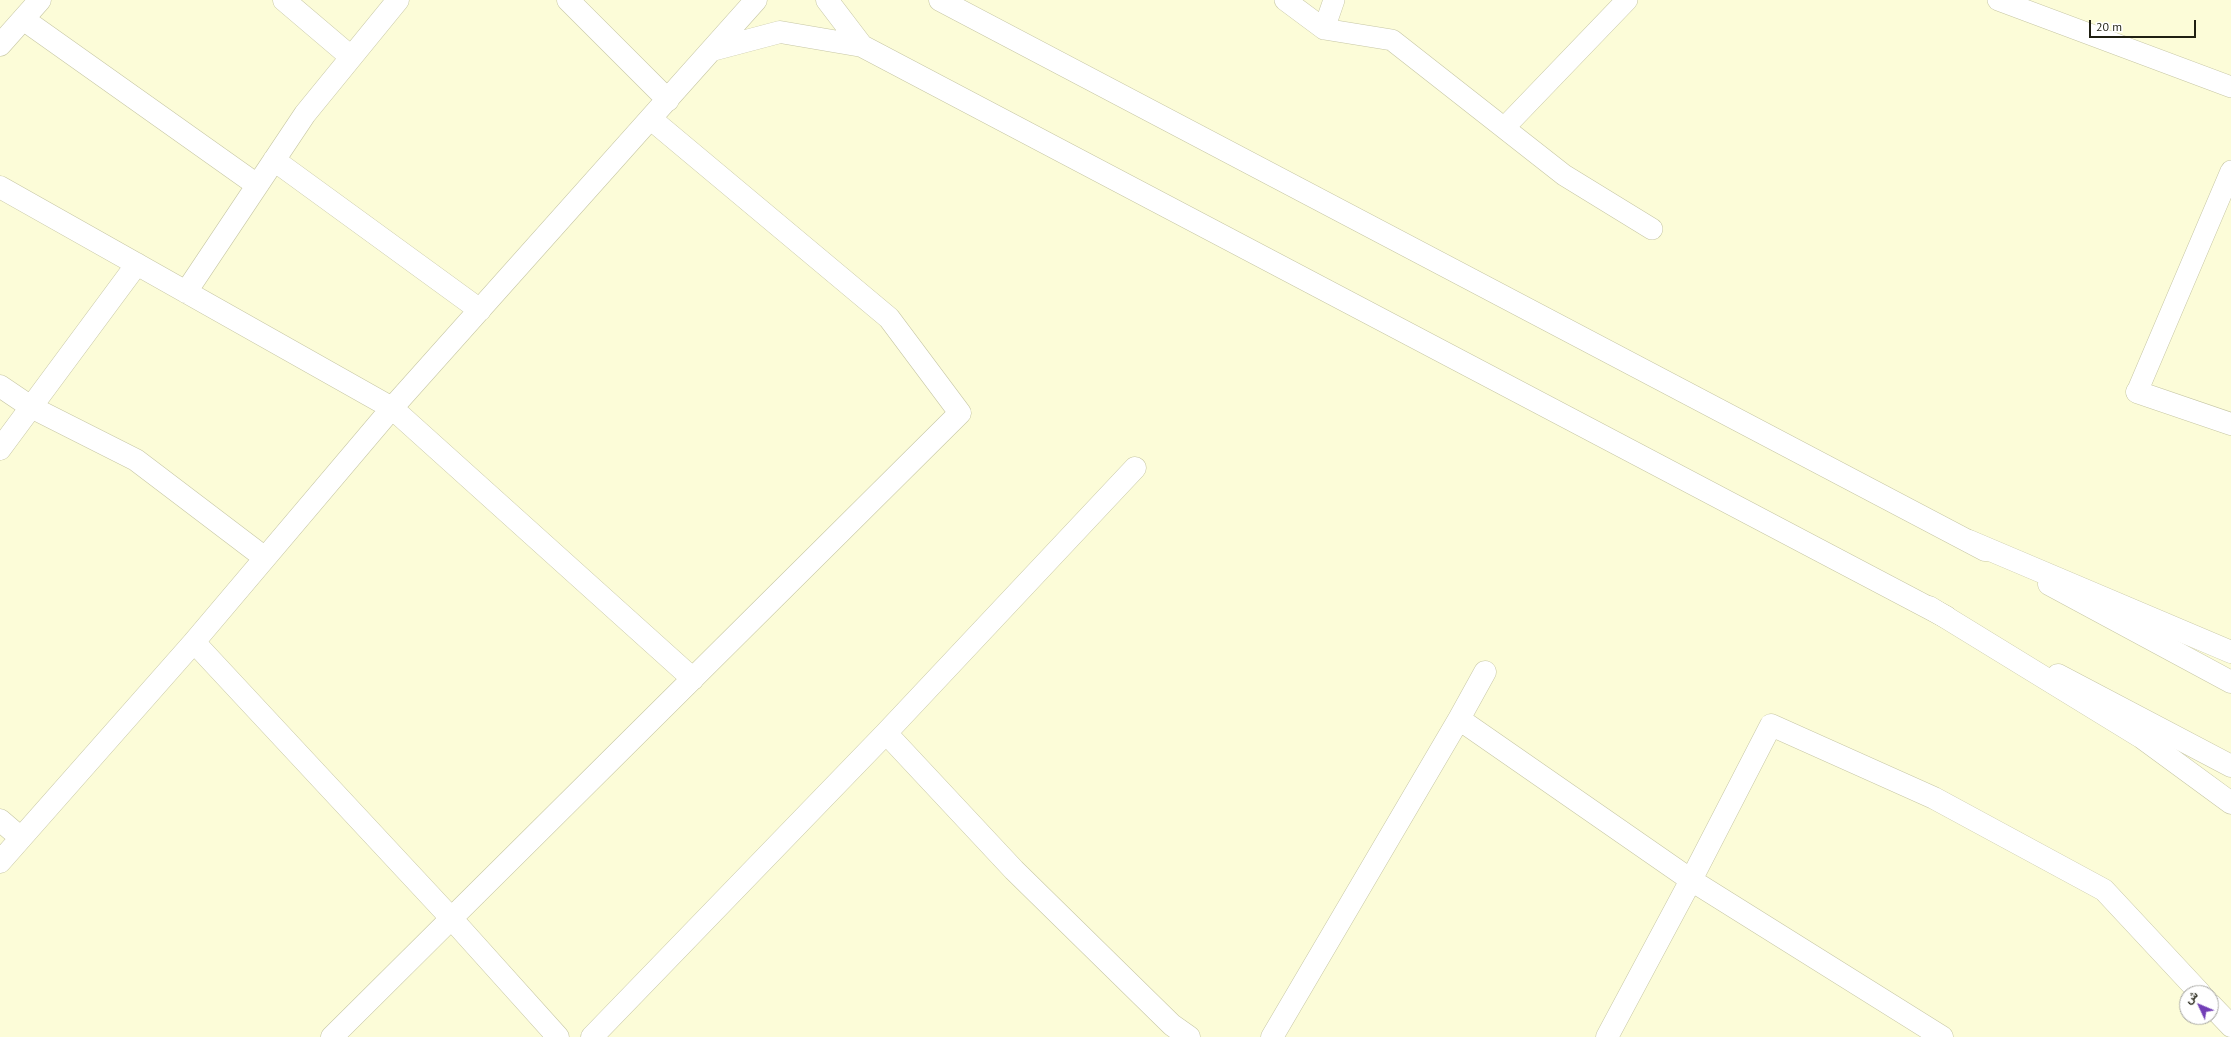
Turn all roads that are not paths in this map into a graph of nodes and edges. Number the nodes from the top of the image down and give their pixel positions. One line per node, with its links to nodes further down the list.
1 (40, 0): 12 (main road)
2 (284, 0): 17 (main road)
3 (398, 0): 17 (main road)
4 (568, 0): 19 (main road)
5 (756, 0): 16 (main road)
6 (827, 0): 15 (main road)
7 (1285, 0): 13 (lane)
8 (1334, 0): 13 (lane)
9 (1627, 0): 21 (lane)
10 (1998, 0): 18 (lane)
11 (945, 2): 37 (main road)
12 (23, 19): 14 (main road); 24 (main road)
13 (1324, 29): 21 (lane)
14 (0, 46)
15 (862, 46): 16 (main road); 39 (main road)
16 (712, 50): 19 (main road)
17 (351, 57): 22 (main road)
18 (2231, 87)
19 (668, 100): 20 (main road)
20 (651, 119): 29 (main road); 43 (main road)
21 (1504, 128): 26 (lane)
22 (274, 160): 24 (main road); 29 (main road)
23 (2231, 171): 31 (lane)
24 (257, 185): 28 (main road)
25 (0, 187): 27 (main road)
26 (1652, 230)
27 (137, 264): 28 (main road); 32 (main road)
28 (186, 292): 33 (main road)
29 (480, 310): 33 (main road)
30 (0, 386): 32 (main road)
31 (2137, 392): 34 (main road)
32 (31, 407): 35 (main road); 38 (main road)
33 (392, 408): 38 (main road); 43 (main road)
34 (2231, 424)
35 (0, 449)
36 (1135, 468): 46 (main road)
37 (1969, 541): 41 (main road); 44 (main road)
38 (265, 558): 40 (main road)
39 (1929, 608): 47 (main road); 48 (main road)
40 (194, 642): 50 (main road); 53 (main road)
41 (2231, 652)
42 (1485, 672): 45 (main road)
43 (693, 679): 53 (main road)
44 (2231, 682)
45 (1459, 719): 52 (main road); 61 (main road)
46 (886, 733): 57 (main road); 60 (main road)
47 (2231, 766)
48 (2231, 803)
49 (0, 820): 50 (main road)
50 (21, 838): 51 (main road)
51 (0, 862)
52 (1692, 880): 54 (main road); 62 (main road); 63 (main road)
53 (451, 918): 58 (main road); 59 (main road)
54 (2193, 985)
55 (2219, 1013): 56 (main road)
56 (2231, 1026)
57 (1175, 1033)
58 (332, 1037)
59 (558, 1037)
60 (592, 1037)
61 (1272, 1037)
62 (1607, 1037)
63 (1942, 1037)

